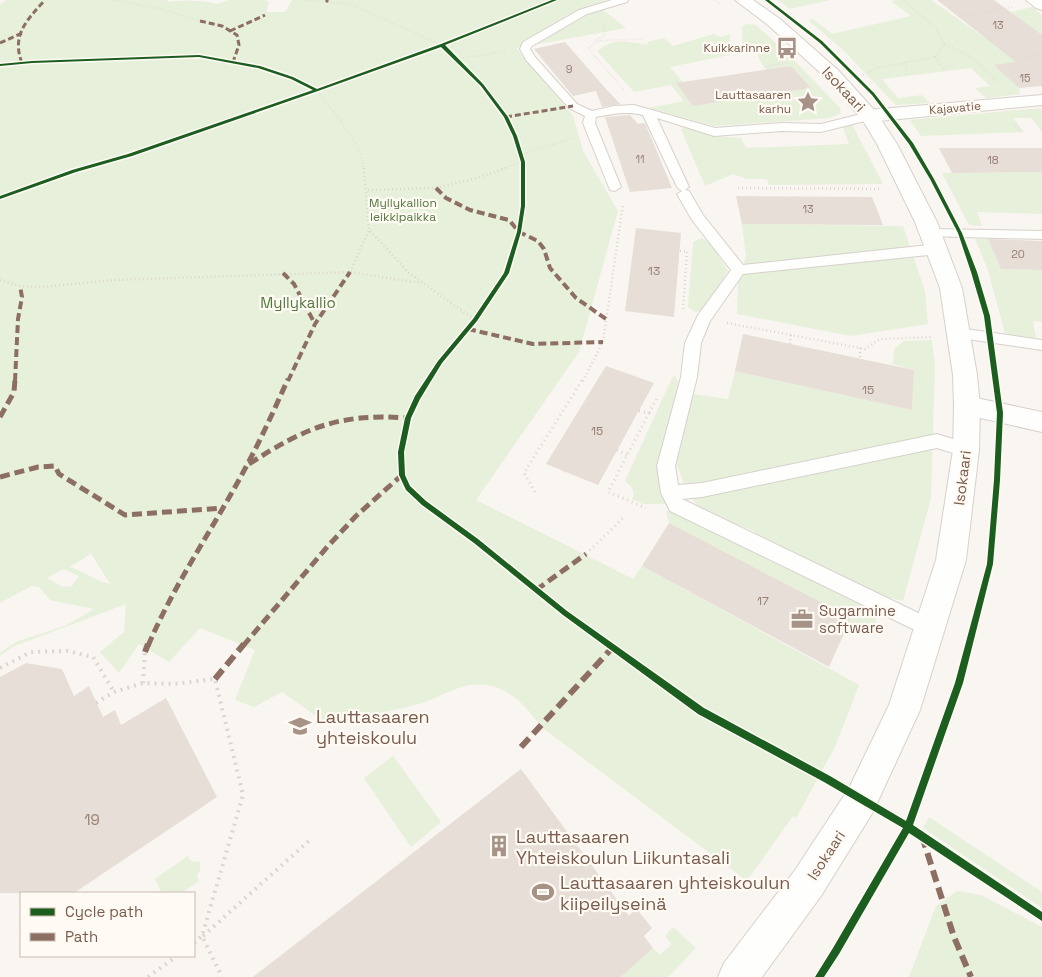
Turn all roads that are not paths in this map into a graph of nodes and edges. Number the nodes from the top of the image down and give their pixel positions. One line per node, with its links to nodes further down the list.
1 (623, 0): 5 (lane)
2 (742, 0): 6 (street, Isokaari)
3 (1042, 100): 6 (street, Kajavatie)
4 (648, 113): 5 (lane); 6 (lane); 10 (lane)
5 (591, 115): 7 (lane)
6 (869, 116): 9 (street, Isokaari)
7 (615, 187)
8 (1042, 235): 9 (lane)
9 (934, 241): 10 (lane); 11 (street, Isokaari)
10 (739, 270): 16 (lane)
11 (958, 332): 12 (lane); 13 (street, Isokaari)
12 (1042, 345)
13 (967, 406): 14 (street); 15 (street, Isokaari)
14 (1042, 422)
15 (966, 450): 16 (lane); 17 (street, Isokaari)
16 (670, 493): 17 (lane)
17 (930, 628): 18 (street, Isokaari)
18 (738, 977)

